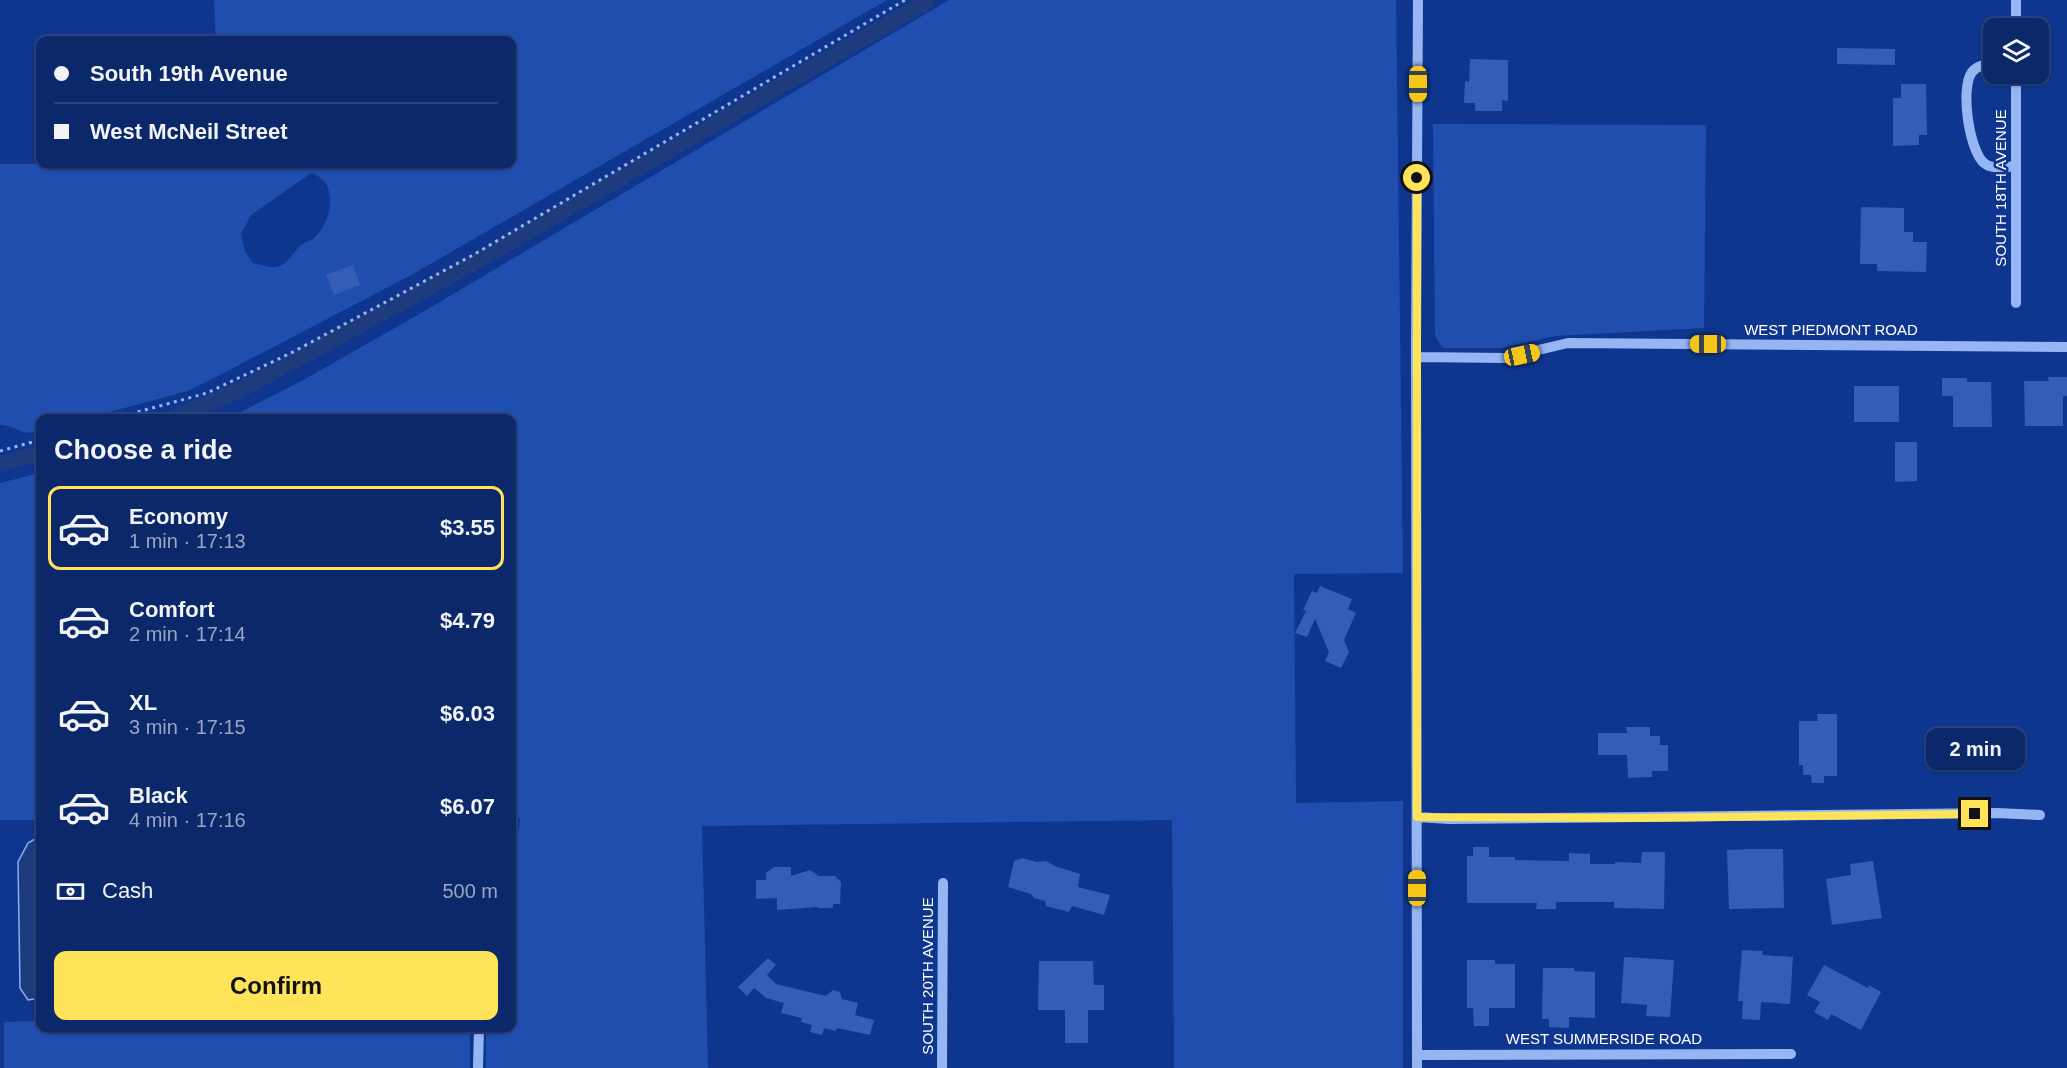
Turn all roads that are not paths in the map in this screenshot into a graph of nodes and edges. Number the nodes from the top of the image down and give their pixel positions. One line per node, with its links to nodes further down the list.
1 (1418, 0): 9 (street)
2 (2016, 0): 3 (street)
3 (2016, 18)
4 (1983, 66): 6 (street)
5 (2016, 84): 6 (street, SOUTH 18TH AVENUE)
6 (2016, 166): 7 (street, SOUTH 18TH AVENUE)
7 (2016, 303)
8 (2067, 346): 9 (street, WEST PIEDMONT ROAD)
9 (1416, 357): 11 (street)
10 (2040, 815): 11 (street)
11 (1417, 817): 15 (street)
12 (943, 883): 17 (street, SOUTH 20TH AVENUE)
13 (478, 1032): 16 (street)
14 (1791, 1054): 15 (street, WEST SUMMERSIDE ROAD)
15 (1416, 1055): 18 (street)
16 (478, 1068)
17 (942, 1068)
18 (1416, 1068)

